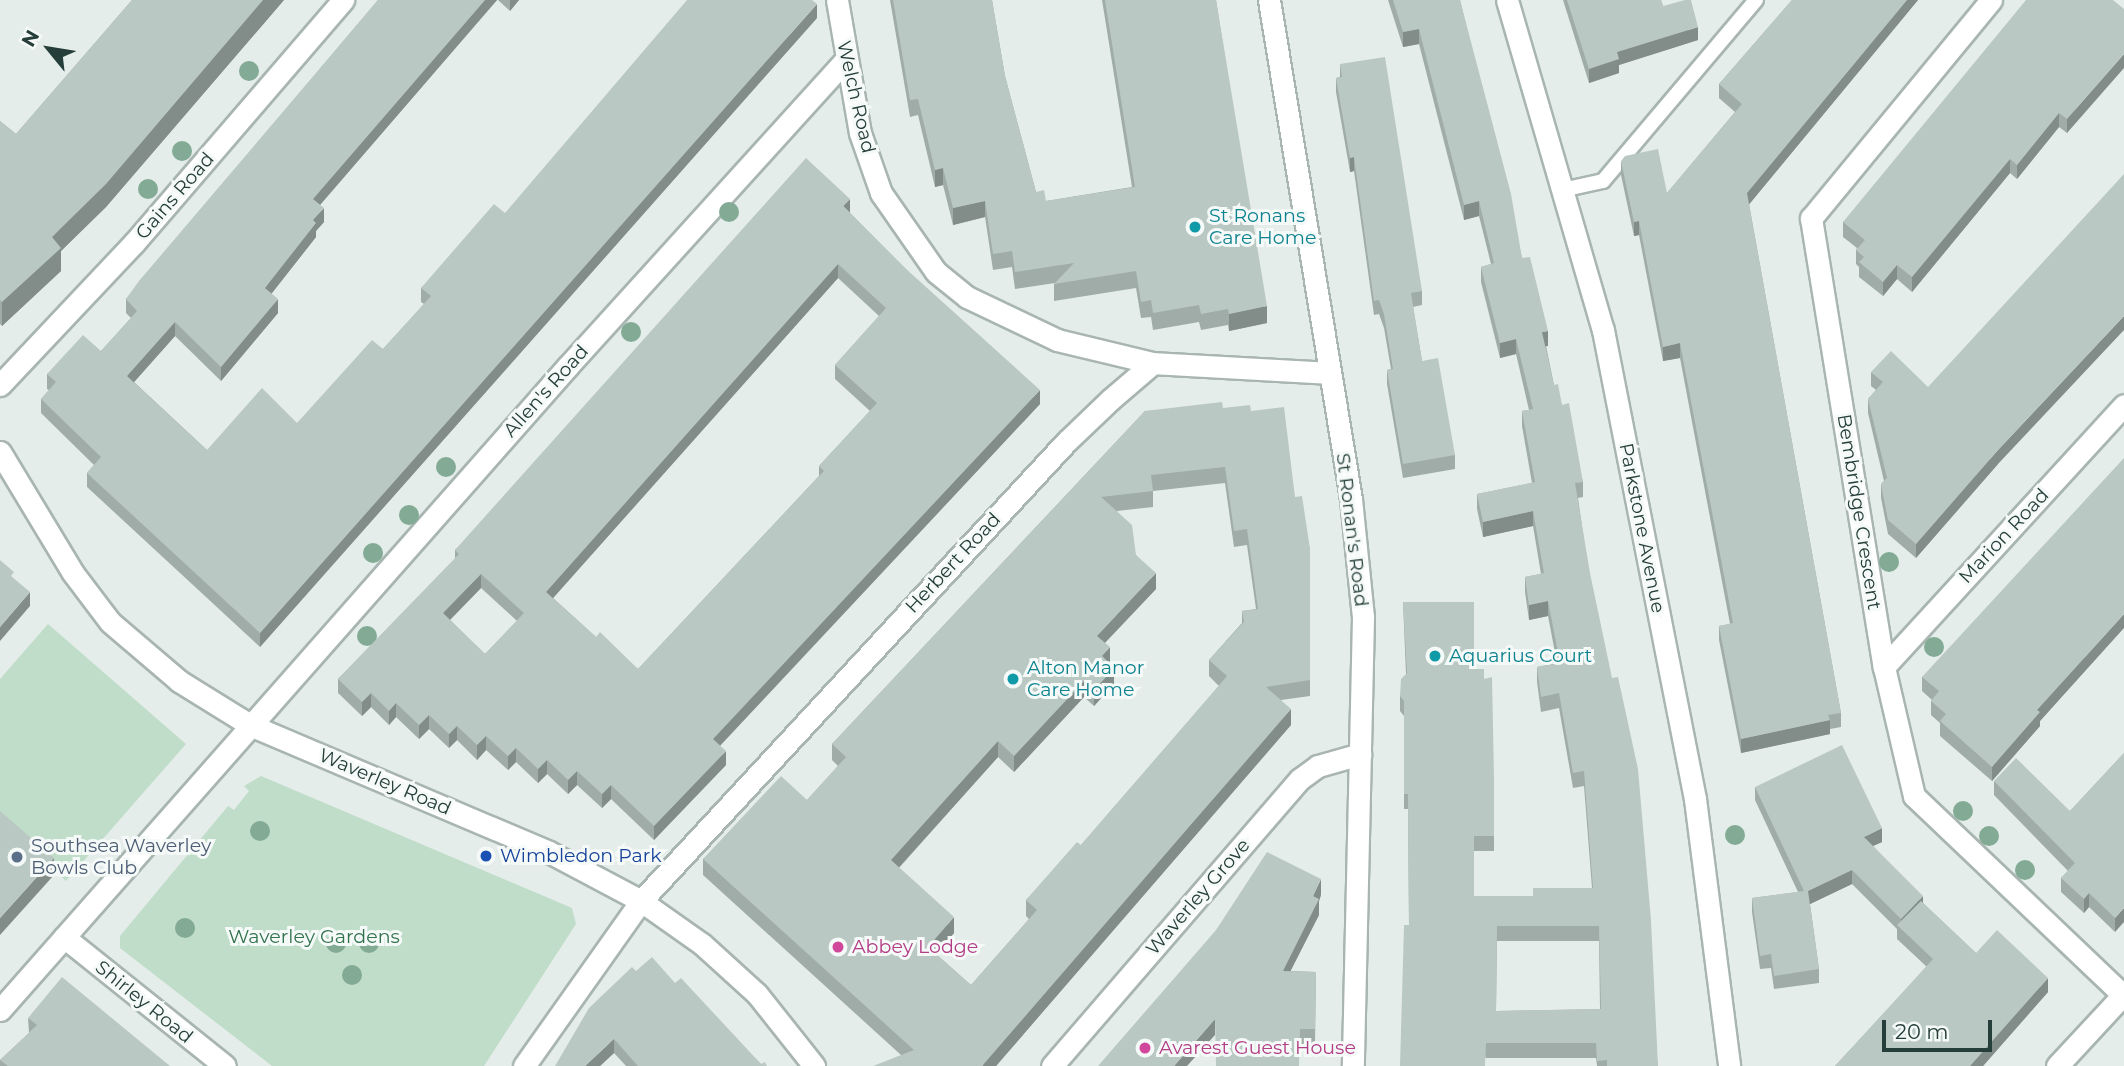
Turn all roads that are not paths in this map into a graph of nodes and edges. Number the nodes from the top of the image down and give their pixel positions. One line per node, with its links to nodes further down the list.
1 (343, 0): 11 (street, Gains Road)
2 (837, 0): 7 (street, Welch Road)
3 (1269, 0): 10 (street, St Ronan's Road)
4 (1507, 0): 8 (street, Parkstone Avenue)
5 (1756, 0): 8 (lane)
6 (1990, 0): 14 (street, Bembridge Crescent)
7 (845, 60): 9 (street, Welch Road); 15 (street, Allen's Road)
8 (1562, 190): 26 (street, Parkstone Avenue)
9 (1153, 363): 10 (street); 17 (street, Herbert Road)
10 (1330, 373): 16 (street, St Ronan's Road)
11 (0, 385)
12 (2124, 405): 14 (street, Marion Road)
13 (0, 452): 15 (street, Waverley Road)
14 (1884, 667): 19 (street, Bembridge Crescent)
15 (250, 725): 17 (street, Waverley Road); 18 (street, Allen's Road)
16 (1360, 754): 24 (street, Waverley Grove); 25 (street, St Ronan's Road)
17 (641, 901): 22 (street, Herbert Road); 23 (street, Waverley Road)
18 (64, 937): 20 (street, Allen's Road); 21 (street, Shirley Road)
19 (2124, 995): 27 (street)
20 (0, 1010)
21 (225, 1066)
22 (524, 1066)
23 (814, 1066)
24 (1052, 1066)
25 (1353, 1066)
26 (1728, 1066)
27 (2057, 1066)

